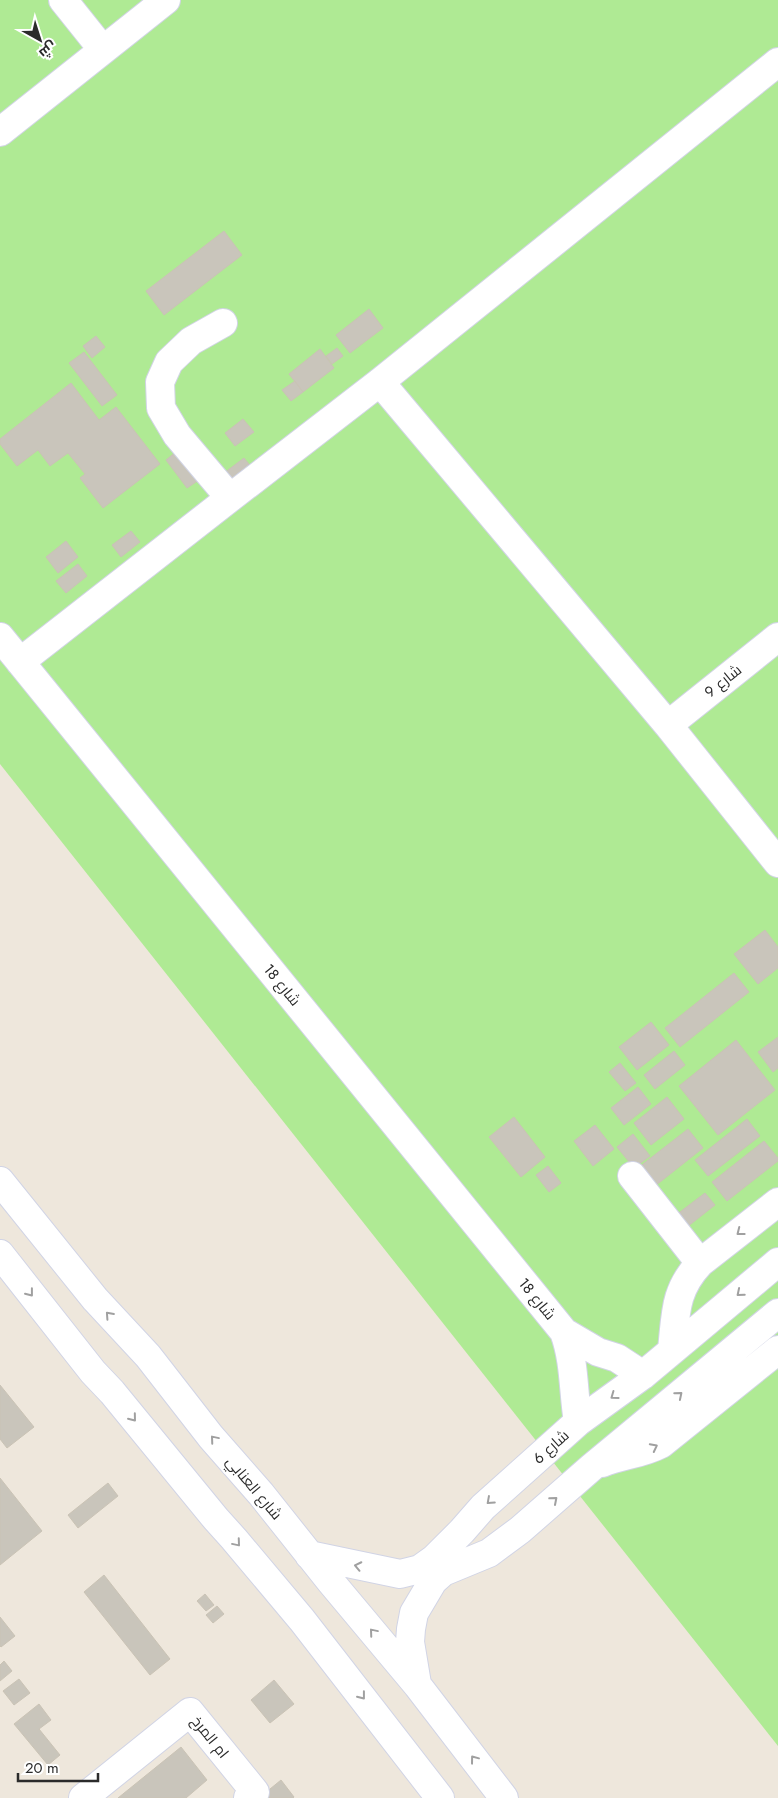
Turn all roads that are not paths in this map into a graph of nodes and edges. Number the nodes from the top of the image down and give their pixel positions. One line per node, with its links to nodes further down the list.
1 (63, 0): 3 (street)
2 (166, 0): 3 (street)
3 (103, 50): 5 (street)
4 (778, 62): 7 (street)
5 (0, 132)
6 (222, 323): 8 (street)
7 (380, 382): 8 (street); 12 (street)
8 (230, 498): 11 (street)
9 (0, 637): 11 (street, شارع 18)
10 (778, 637): 12 (street, شارع 9)
11 (20, 662): 21 (street, شارع 18)
12 (668, 725): 13 (street)
13 (778, 863)
14 (632, 1176): 19 (street)
15 (0, 1181): 29 (street, شارع العنابي, one-way to 15)
16 (778, 1202): 19 (street, one-way to 19)
17 (0, 1254): 33 (street, one-way to 33)
18 (778, 1262): 22 (street, شارع 6, one-way to 22)
19 (700, 1263): 22 (street)
20 (778, 1313): 26 (street, one-way to 20)
21 (564, 1332): 24 (street, شارع 18); 25 (street, شارع 18)
22 (672, 1350): 24 (street, شارع 6)
23 (778, 1350): 26 (street, one-way to 23)
24 (643, 1375): 25 (street, شارع 6, one-way to 25)
25 (578, 1422): 27 (street, شارع 6, one-way to 27)
26 (592, 1467): 28 (street, one-way to 26)
27 (462, 1532): 28 (street); 29 (street, شارع 6, one-way to 29)
28 (489, 1553): 30 (street)
29 (309, 1555): 30 (street, شارع العنابي, one-way to 29)
30 (418, 1686): 34 (street, شارع العنابي, one-way to 30)
31 (252, 1795): 32 (street, ام المرخ)
32 (83, 1798)
33 (440, 1798)
34 (504, 1798)

